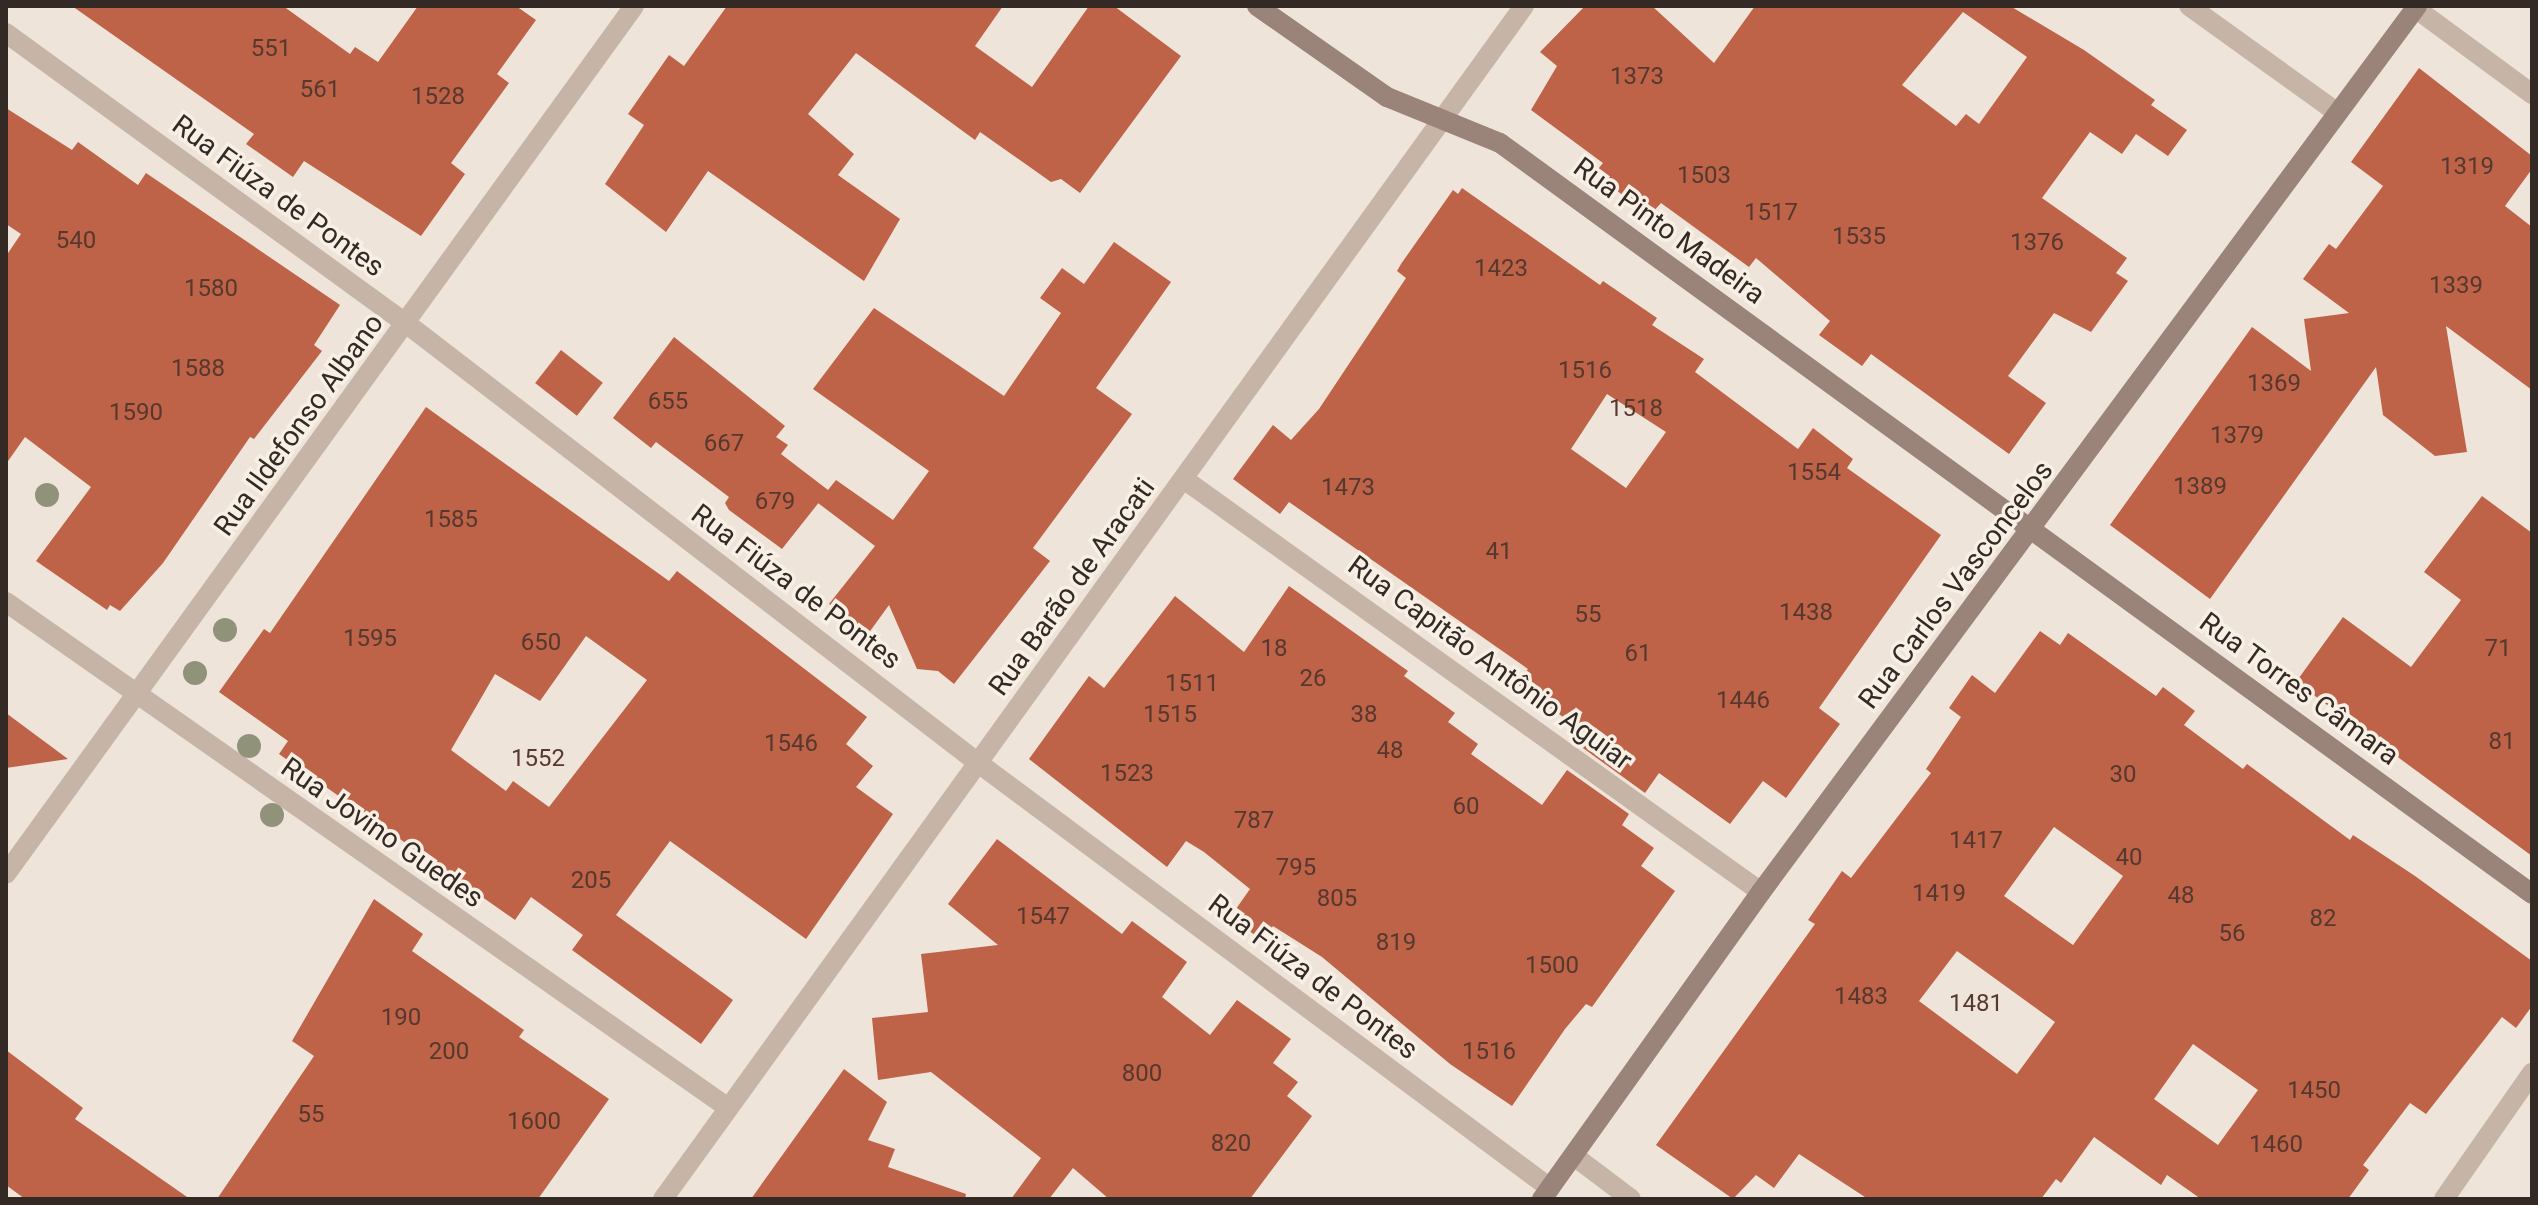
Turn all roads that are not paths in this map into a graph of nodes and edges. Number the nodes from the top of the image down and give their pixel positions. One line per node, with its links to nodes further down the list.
1 (634, 6): 10 (street, Rua Ildefonso Albano)
2 (1257, 6): 9 (main road, Rua Pinto Madeira)
3 (1524, 6): 9 (street, Rua Barão de Aracati)
4 (2189, 6): 8 (street)
5 (2416, 7): 7 (street); 8 (main road, Rua Carlos Vasconcelos)
6 (6, 33): 10 (street, Rua Fiúza de Pontes)
7 (2532, 94)
8 (2335, 111): 12 (main road, Rua Carlos Vasconcelos)
9 (1439, 122): 11 (street, Rua Barão de Aracati); 12 (main road, Rua Pinto Madeira)
10 (407, 324): 14 (street, Rua Ildefonso Albano); 15 (street, Rua Fiúza de Pontes)
11 (1185, 480): 15 (street, Rua Barão de Aracati); 17 (street, Rua Capitão Antônio Aguiar)
12 (2032, 530): 17 (main road, Rua Carlos Vasconcelos); 18 (main road, Rua Torres Câmara)
13 (6, 602): 14 (street, Rua Jovino Guedes)
14 (136, 695): 16 (street, Rua Ildefonso Albano); 20 (street, Rua Jovino Guedes)
15 (977, 762): 20 (street, Rua Barão de Aracati); 22 (street, Rua Fiúza de Pontes)
16 (6, 874)
17 (1761, 892): 21 (main road, Rua Carlos Vasconcelos)
18 (2532, 894)
19 (2532, 1073): 25 (street)
20 (727, 1107): 23 (street, Rua Barão de Aracati)
21 (1574, 1156): 22 (main road, Rua Carlos Vasconcelos); 24 (street)
22 (1546, 1194)
23 (663, 1199)
24 (1631, 1199)
25 (2444, 1199)

